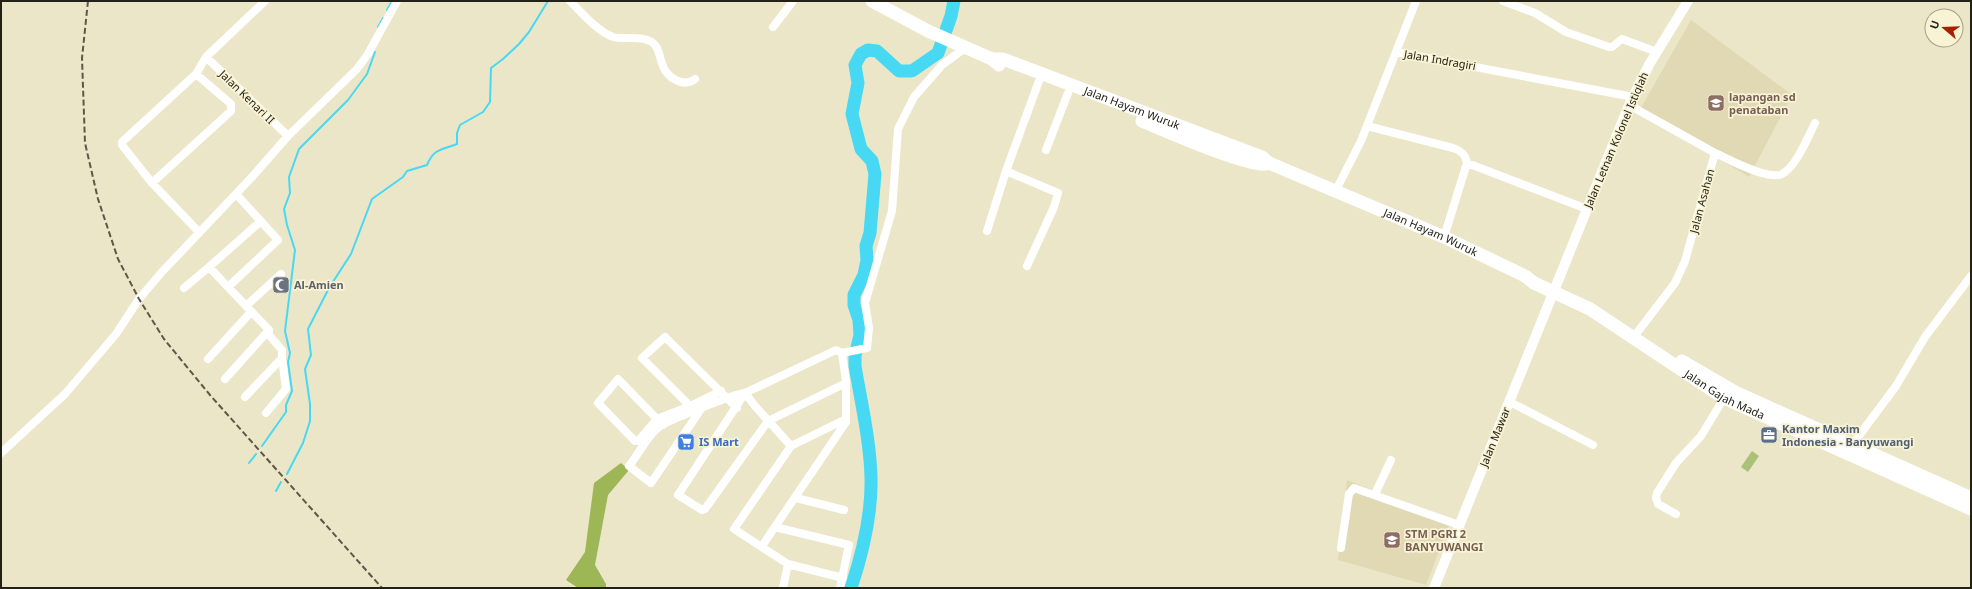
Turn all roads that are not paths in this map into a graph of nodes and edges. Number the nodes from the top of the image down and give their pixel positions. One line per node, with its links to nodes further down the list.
1 (265, 1): 13 (street)
2 (397, 1): 22 (street)
3 (570, 1): 16 (street)
4 (793, 1): 9 (street)
5 (872, 1): 10 (highway, Jalan Hayam Wuruk)
6 (1416, 1): 11 (street)
7 (1504, 1): 12 (street)
8 (1688, 1): 12 (street, Jalan Letnan Kolonel Istiqlah)
9 (773, 27)
10 (961, 46): 14 (highway, Jalan Hayam Wuruk); 46 (street)
11 (1396, 52): 19 (street, Jalan Indragiri); 21 (street, Jalan Indragiri)
12 (1657, 52): 19 (street, Jalan Letnan Kolonel Istiqlah)
13 (206, 57): 15 (street); 22 (street, Jalan Kenari II)
14 (992, 59): 17 (highway, Jalan Hayam Wuruk); 26 (highway, Jalan Hayam Wuruk)
15 (196, 74): 28 (street); 28 (street)
16 (695, 79)
17 (1039, 81): 18 (highway, Jalan Hayam Wuruk); 27 (street)
18 (1068, 93): 23 (street); 26 (highway, Jalan Hayam Wuruk)
19 (1631, 101): 24 (street); 31 (street, Jalan Letnan Kolonel Istiqlah)
20 (1815, 123): 24 (street)
21 (1367, 126): 25 (street); 29 (street, Jalan Indragiri)
22 (288, 136): 30 (street)
23 (1046, 150)
24 (1715, 153): 45 (street, Jalan Asahan)
25 (1467, 160): 31 (street); 35 (street)
26 (1269, 164): 29 (highway, Jalan Hayam Wuruk)
27 (1006, 171): 33 (street); 36 (street)
28 (152, 182): 34 (street)
29 (1335, 192): 35 (highway, Jalan Hayam Wuruk)
30 (236, 194): 32 (street); 34 (street)
31 (1587, 209): 42 (street, Jalan Letnan Kolonel Istiqlah)
32 (259, 218): 37 (street); 40 (street)
33 (987, 230)
34 (199, 232): 67 (street)
35 (1444, 237): 42 (highway, Jalan Hayam Wuruk)
36 (1027, 266)
37 (210, 268): 40 (street); 41 (street)
38 (281, 274): 43 (street)
39 (1971, 276): 65 (street)
40 (228, 287): 43 (street)
41 (184, 288)
42 (1555, 289): 45 (highway, Jalan Gajah Mada); 45 (highway); 56 (street, Jalan Mawar)
43 (249, 309): 44 (street); 48 (street)
44 (269, 330): 47 (street); 49 (street)
45 (1635, 334): 55 (highway, Jalan Gajah Mada); 65 (highway)
46 (846, 352): 50 (street); 52 (street)
47 (282, 358): 53 (street); 60 (street)
48 (208, 359)
49 (225, 379)
50 (846, 383): 61 (street); 62 (street)
51 (721, 391): 54 (street); 57 (street); 57 (street)
52 (745, 393): 54 (street); 58 (street); 62 (street)
53 (245, 397)
54 (728, 398): 58 (street); 59 (street)
55 (1724, 398): 72 (highway, Jalan Gajah Mada); 74 (street)
56 (1510, 402): 64 (street); 75 (street, Jalan Mawar)
57 (690, 406): 63 (street)
58 (737, 408): 62 (street)
59 (701, 409): 63 (street); 63 (street)
60 (266, 413)
61 (846, 420): 66 (street); 70 (street)
62 (768, 421): 66 (street)
63 (660, 422): 63 (street)
64 (1594, 445)
65 (1852, 445): 71 (highway)
66 (791, 446): 77 (street)
67 (1, 453)
68 (1391, 460): 69 (street)
69 (1375, 494): 75 (street); 78 (street)
70 (796, 498): 73 (street); 76 (street)
71 (1971, 498)
72 (1971, 509)
73 (844, 510)
74 (1676, 514)
75 (1459, 525): 83 (street, Jalan Mawar)
76 (775, 527): 77 (street); 80 (street)
77 (762, 546): 79 (street)
78 (1341, 548)
79 (788, 564): 80 (street); 81 (street)
80 (842, 578): 82 (street)
81 (783, 588)
82 (840, 588)
83 (1434, 588)

